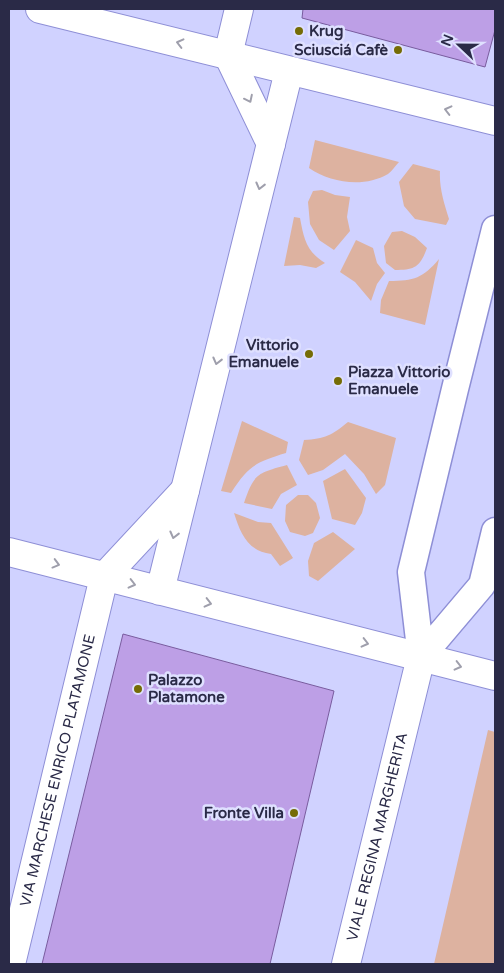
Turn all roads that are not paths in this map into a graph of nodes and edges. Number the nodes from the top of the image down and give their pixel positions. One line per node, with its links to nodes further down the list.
1 (40, 9): 3 (main road, one-way to 1)
2 (239, 9): 3 (main road)
3 (228, 55): 4 (main road); 6 (main road, one-way to 6)
4 (288, 70): 5 (main road, one-way to 4); 6 (main road)
5 (495, 121)
6 (270, 144): 8 (main road, one-way to 8)
7 (495, 229): 13 (street)
8 (185, 490): 11 (main road); 12 (main road, one-way to 12)
9 (495, 531): 13 (street)
10 (9, 552): 11 (main road, one-way to 11)
11 (104, 577): 12 (main road, one-way to 12); 15 (main road, VIA MARCHESE ENRICO PLATAMONE)
12 (160, 591): 13 (main road, one-way to 13)
13 (421, 657): 14 (main road, one-way to 14); 16 (main road, VIALE REGINA MARGHERITA)
14 (495, 676)
15 (11, 964)
16 (346, 964)

